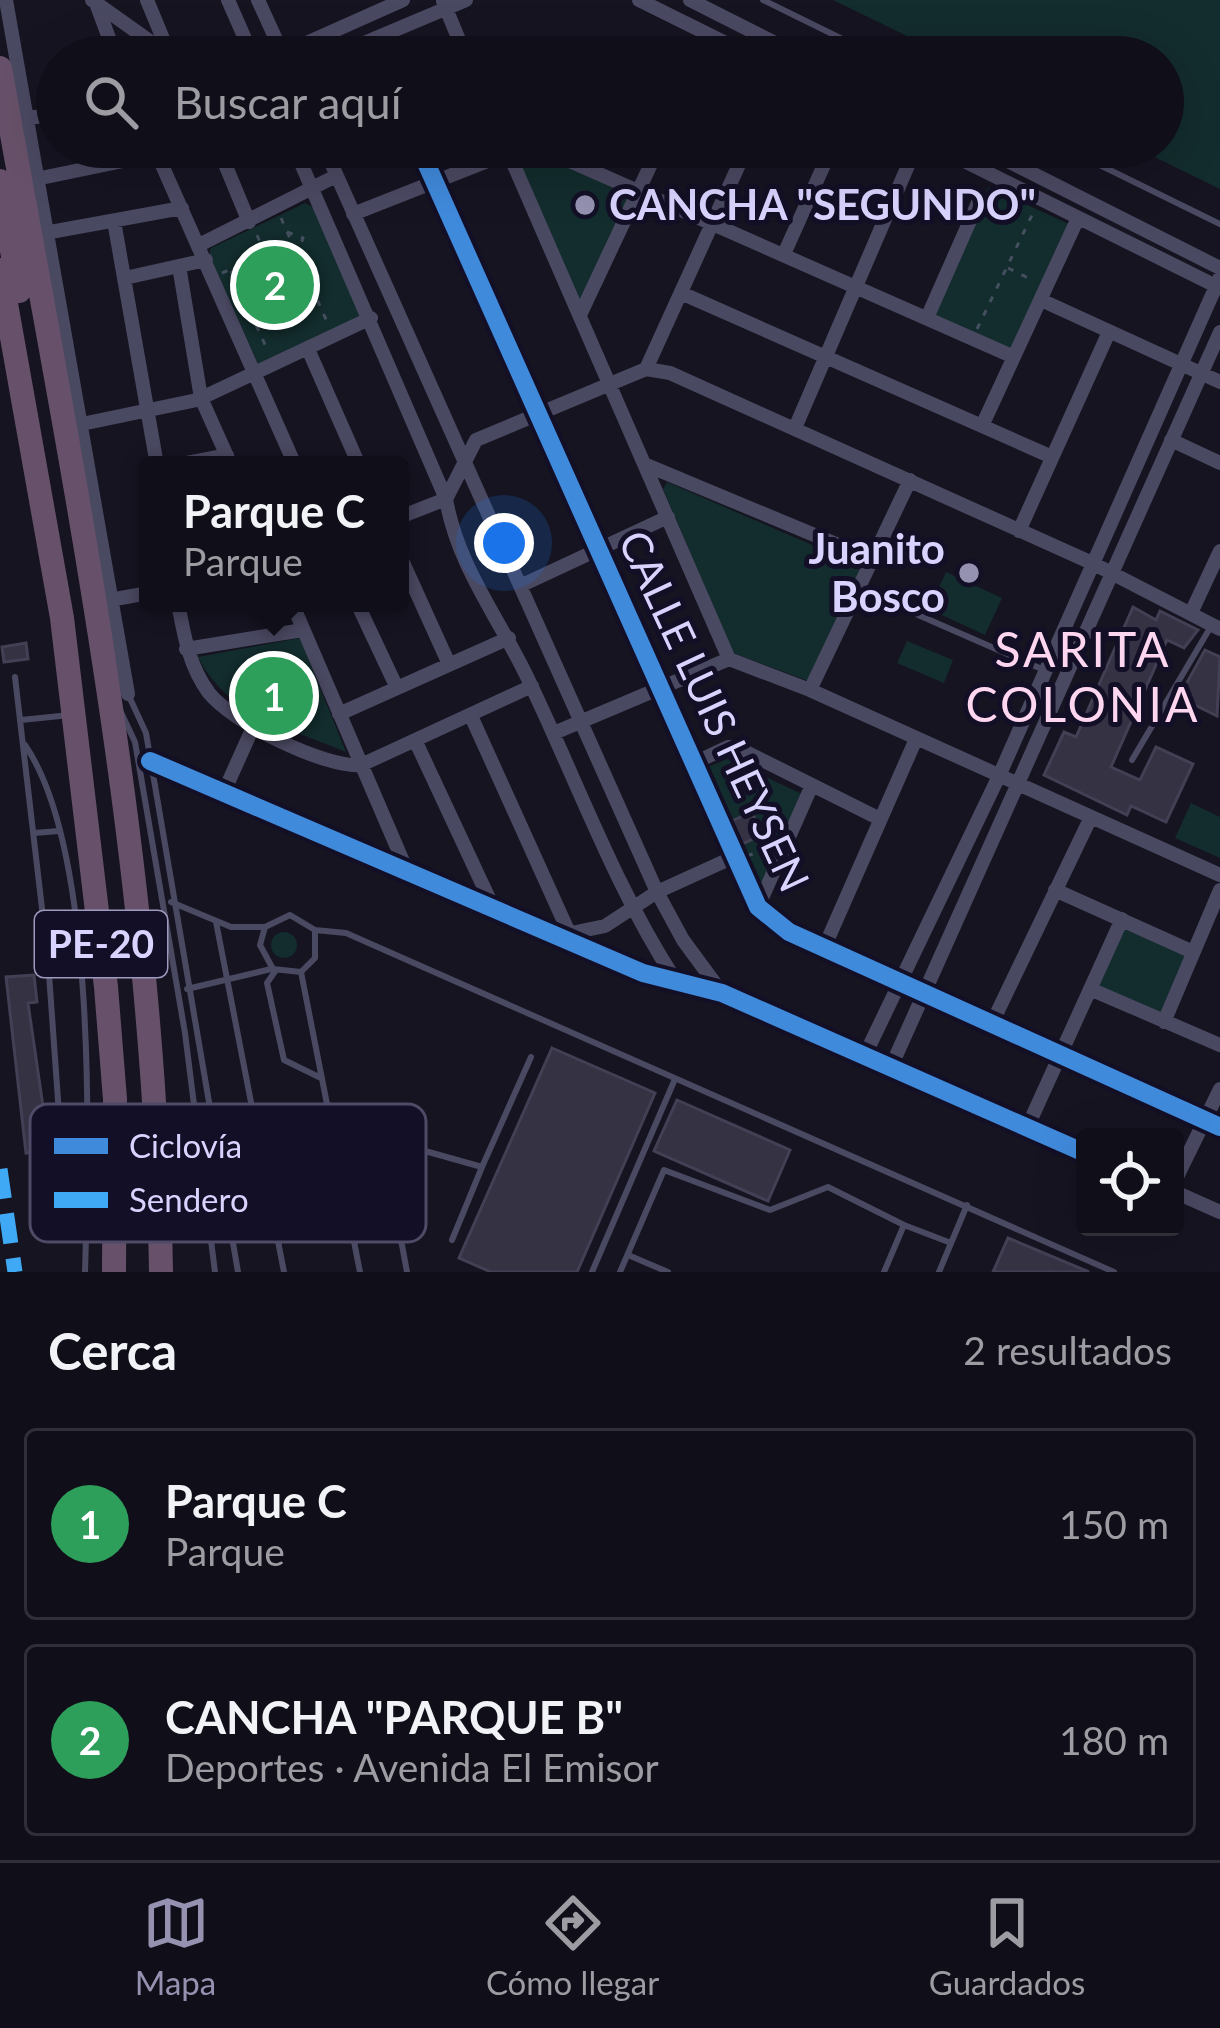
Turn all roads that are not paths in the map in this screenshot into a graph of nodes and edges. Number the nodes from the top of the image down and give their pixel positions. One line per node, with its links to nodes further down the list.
1 (6, 0): 25 (street)
2 (147, 0): 14 (street)
3 (228, 0): 15 (street)
4 (258, 0): 16 (street)
5 (403, 0): 17 (street)
6 (466, 0): 11 (street)
7 (638, 0): 20 (street)
8 (690, 0): 21 (street)
9 (763, 0): 22 (lane)
10 (94, 1): 12 (street); 13 (street)
11 (444, 5): 18 (street); 19 (street)
12 (108, 36)
13 (143, 36)
14 (162, 36)
15 (246, 36)
16 (275, 36)
17 (319, 36)
18 (380, 36)
19 (457, 36)
20 (712, 36)
21 (761, 36)
22 (836, 36)
23 (0, 68): 127 (highway, PE-20)
24 (36, 117): 25 (street)
25 (25, 119): 43 (street)
26 (84, 168): 43 (street)
27 (164, 168): 49 (street)
28 (227, 168): 55 (street)
29 (304, 168): 46 (street)
30 (333, 168): 42 (street)
31 (427, 168): 45 (street, CALLE LUIS HEYSEN)
32 (469, 168): 45 (street)
33 (521, 168): 67 (street)
34 (587, 168): 47 (street)
35 (649, 168): 47 (street)
36 (737, 168): 53 (street)
37 (823, 168): 58 (street)
38 (907, 168): 64 (street)
39 (978, 168): 51 (street)
40 (1022, 168): 60 (street)
41 (1106, 168): 54 (lane)
42 (336, 176): 46 (street); 50 (street)
43 (37, 179): 56 (street)
44 (0, 182): 127 (highway)
45 (434, 183): 50 (street); 83 (street, CALLE LUIS HEYSEN)
46 (314, 190): 55 (street); 68 (street)
47 (639, 190): 53 (street); 67 (street)
48 (980, 198): 69 (street)
49 (182, 208): 52 (street); 57 (street)
50 (353, 214): 92 (street)
51 (1078, 218): 63 (street); 65 (street)
52 (114, 221): 56 (street); 62 (street)
53 (713, 221): 58 (street); 66 (street)
54 (1220, 224)
55 (252, 226): 57 (street)
56 (45, 233): 84 (street)
57 (202, 253): 59 (street); 77 (street)
58 (784, 254): 64 (street)
59 (179, 266): 62 (street); 81 (street)
60 (1220, 268)
61 (0, 270): 129 (highway, PE-20)
62 (124, 278): 82 (street)
63 (1219, 284): 75 (street)
64 (855, 286): 69 (street); 73 (street)
65 (1040, 292): 70 (street); 74 (street)
66 (681, 293): 73 (street); 76 (street)
67 (580, 315): 80 (street)
68 (371, 318): 72 (street); 97 (street)
69 (927, 318): 74 (street)
70 (1109, 332): 75 (street); 93 (street)
71 (1220, 332): 78 (street)
72 (308, 349): 77 (street); 91 (street)
73 (825, 356): 85 (street); 86 (street)
74 (1014, 357): 85 (street)
75 (1181, 364): 78 (street); 104 (street)
76 (646, 369): 80 (street); 86 (street)
77 (255, 374): 81 (street); 90 (street)
78 (1201, 374): 79 (street); 87 (street)
79 (1220, 382)
80 (610, 384): 83 (street); 95 (street)
81 (201, 398): 82 (street); 89 (street)
82 (149, 412): 84 (street); 88 (street)
83 (538, 415): 92 (street); 101 (street, CALLE LUIS HEYSEN)
84 (77, 425): 109 (street)
85 (982, 427): 93 (street)
86 (795, 428): 96 (street)
87 (1172, 440): 94 (street); 105 (street)
88 (156, 456)
89 (227, 456)
90 (292, 456)
91 (355, 456)
92 (464, 457): 97 (street); 107 (street)
93 (1052, 457): 100 (street)
94 (1220, 463)
95 (644, 464): 99 (street); 103 (street)
96 (910, 480): 100 (street); 103 (street)
97 (446, 499): 98 (street); 117 (street)
98 (409, 514)
99 (668, 517): 101 (street); 119 (street)
100 (1019, 531): 104 (street)
101 (598, 548): 107 (street); 124 (street, CALLE LUIS HEYSEN)
102 (1220, 550): 114 (street)
103 (872, 559): 126 (street)
104 (1092, 563): 105 (street); 121 (street)
105 (1111, 573): 114 (street); 143 (street)
106 (409, 576): 120 (street)
107 (521, 585): 132 (street)
108 (139, 595): 109 (street)
109 (110, 600): 127 (street)
110 (893, 604): 121 (lane)
111 (180, 612): 118 (street)
112 (296, 612): 116 (street)
113 (361, 612): 125 (street)
114 (1191, 613): 115 (street)
115 (1216, 627): 138 (lane)
116 (304, 630): 118 (street); 128 (street)
117 (509, 638): 120 (street); 123 (street)
118 (186, 649): 133 (street)
119 (729, 659): 124 (street); 126 (street)
120 (449, 664): 125 (street)
121 (1045, 670): 142 (street)
122 (14, 677): 131 (lane)
123 (532, 686): 130 (street); 134 (street)
124 (659, 686): 132 (street); 140 (street, CALLE LUIS HEYSEN)
125 (397, 688): 128 (street)
126 (810, 690): 136 (street)
127 (118, 695): 139 (lane); 190 (highway, PE-20); 191 (lane)
128 (339, 714): 141 (street)
129 (73, 715): 131 (lane); 189 (highway, PE-20)
130 (471, 716): 135 (street); 165 (street)
131 (21, 720): 137 (lane)
132 (580, 721): 134 (street); 155 (street)
133 (254, 725): 141 (street); 145 (street)
134 (554, 733): 159 (street)
135 (415, 740): 141 (street); 157 (street)
136 (916, 740): 142 (street); 147 (street)
137 (25, 745): 148 (lane); 149 (lane)
138 (1132, 760)
139 (150, 761): 145 (street); 156 (lane)
140 (694, 764): 144 (street); 150 (street, CALLE LUIS HEYSEN)
141 (361, 765): 151 (street)
142 (999, 776): 143 (street); 172 (street)
143 (1016, 782): 146 (street); 176 (street)
144 (812, 785): 147 (street); 158 (street)
145 (223, 794): 151 (street)
146 (1091, 817): 152 (street); 153 (street)
147 (880, 819): 166 (street)
148 (59, 831): 149 (lane); 188 (lane)
149 (34, 833): 187 (lane)
150 (740, 856): 155 (street); 158 (street, CALLE LUIS HEYSEN)
151 (408, 873): 157 (street)
152 (1220, 875)
153 (1055, 890): 160 (street); 177 (street)
154 (1220, 890): 167 (street)
155 (657, 892): 159 (street); 175 (street)
156 (171, 902): 161 (lane); 173 (lane)
157 (493, 907): 164 (street)
158 (758, 907): 166 (street, CALLE LUIS HEYSEN)
159 (631, 908): 165 (street); 170 (street)
160 (1122, 920): 167 (street); 174 (street)
161 (216, 922): 162 (lane); 171 (lane)
162 (265, 927): 163 (lane); 168 (lane)
163 (315, 930): 169 (lane); 185 (lane)
164 (554, 934): 165 (street); 170 (street)
165 (570, 935)
166 (824, 948): 172 (street, CALLE LUIS HEYSEN)
167 (1193, 952): 178 (street)
168 (274, 970): 169 (lane); 171 (lane); 184 (lane)
169 (301, 971): 184 (lane)
170 (674, 978): 175 (street)
171 (227, 980): 173 (lane); 193 (lane)
172 (903, 981): 176 (street, CALLE LUIS HEYSEN); 181 (street)
173 (187, 989): 192 (lane)
174 (1090, 989): 178 (street); 180 (street)
175 (722, 992): 181 (street)
176 (925, 992): 177 (street, CALLE LUIS HEYSEN); 183 (street)
177 (993, 1021): 180 (street, CALLE LUIS HEYSEN)
178 (1164, 1022): 179 (street)
179 (1220, 1045)
180 (1061, 1052): 195 (street, CALLE LUIS HEYSEN); 196 (street)
181 (866, 1055): 183 (street)
182 (530, 1057): 199 (lane)
183 (891, 1067): 196 (street)
184 (321, 1078): 194 (lane)
185 (675, 1079): 202 (lane); 222 (lane)
186 (1220, 1089): 195 (street)
187 (58, 1104)
188 (86, 1104)
189 (115, 1104)
190 (153, 1104)
191 (194, 1104)
192 (208, 1104)
193 (251, 1104)
194 (326, 1104)
195 (1213, 1123): 200 (street)
196 (1027, 1128): 197 (street)
197 (1076, 1149)
198 (426, 1153): 199 (lane)
199 (482, 1167): 205 (lane)
200 (1184, 1167)
201 (1184, 1196): 203 (street)
202 (967, 1205): 213 (lane); 227 (lane)
203 (1220, 1213)
204 (904, 1225): 213 (lane); 214 (lane); 225 (lane)
205 (452, 1240)
206 (114, 1242): 215 (highway, PE-20)
207 (160, 1242): 216 (highway, PE-20)
208 (211, 1242): 217 (lane)
209 (233, 1242): 218 (lane)
210 (278, 1242): 219 (lane)
211 (353, 1242): 220 (lane)
212 (401, 1242): 221 (lane)
213 (951, 1244): 226 (lane)
214 (628, 1255): 223 (lane); 224 (lane)
215 (114, 1272)
216 (161, 1272)
217 (215, 1272)
218 (238, 1272)
219 (284, 1272)
220 (359, 1272)
221 (406, 1272)
222 (592, 1272)
223 (620, 1272)
224 (668, 1272)
225 (884, 1272)
226 (939, 1272)
227 (1114, 1272)

